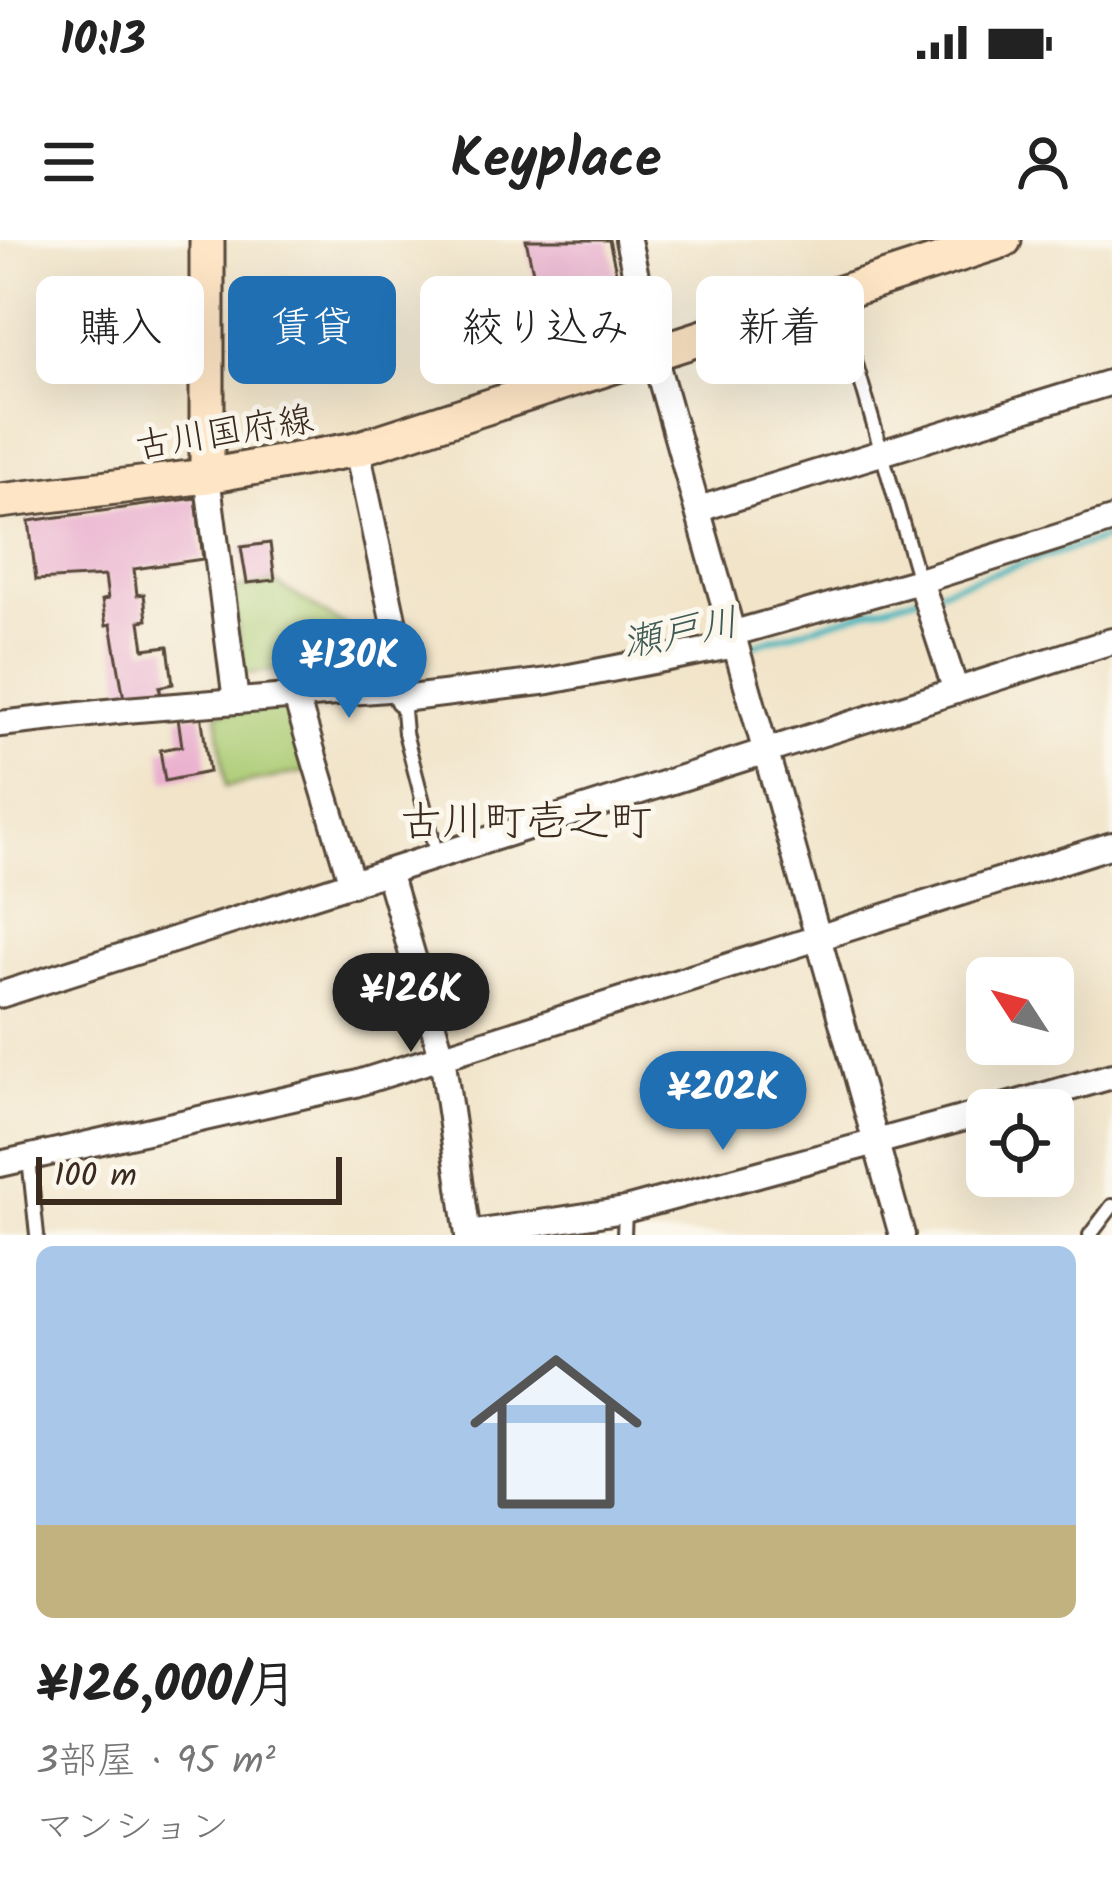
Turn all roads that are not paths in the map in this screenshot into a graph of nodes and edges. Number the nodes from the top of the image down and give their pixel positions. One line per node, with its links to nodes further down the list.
1 (207, 240): 13 (main road)
2 (628, 240): 5 (street)
3 (1004, 240): 4 (main road, 古川国府線)
4 (908, 254): 6 (main road, 古川国府線)
5 (636, 276)
6 (864, 278)
7 (1112, 382): 12 (street)
8 (555, 384): 11 (main road, 古川国府線)
9 (662, 384): 15 (street)
10 (863, 384): 12 (lane)
11 (357, 449): 13 (main road, 古川国府線); 22 (street)
12 (884, 454): 15 (street); 17 (lane)
13 (207, 476): 14 (main road, 古川国府線); 23 (street)
14 (0, 500)
15 (699, 509): 19 (street)
16 (1112, 520): 17 (street)
17 (923, 590): 19 (street); 20 (street)
18 (1112, 641): 20 (street)
19 (736, 643): 22 (street); 25 (street)
20 (956, 691): 25 (street)
21 (295, 694): 22 (street); 23 (street); 29 (street)
22 (409, 696): 27 (lane)
23 (236, 701): 24 (street)
24 (0, 724)
25 (766, 753): 27 (street); 30 (street)
26 (1112, 845): 30 (street)
27 (437, 857): 28 (street)
28 (388, 872): 29 (street); 32 (street)
29 (352, 884): 31 (street)
30 (820, 940): 32 (street); 36 (street)
31 (0, 995)
32 (442, 1056): 37 (street); 42 (street)
33 (1112, 1076): 34 (street)
34 (1067, 1089)
35 (966, 1118): 36 (street)
36 (877, 1143): 40 (street); 43 (street)
37 (29, 1159): 38 (street); 41 (lane)
38 (0, 1164)
39 (1112, 1206): 44 (lane)
40 (624, 1222): 42 (street)
41 (37, 1235)
42 (468, 1235)
43 (902, 1235)
44 (1090, 1235)

